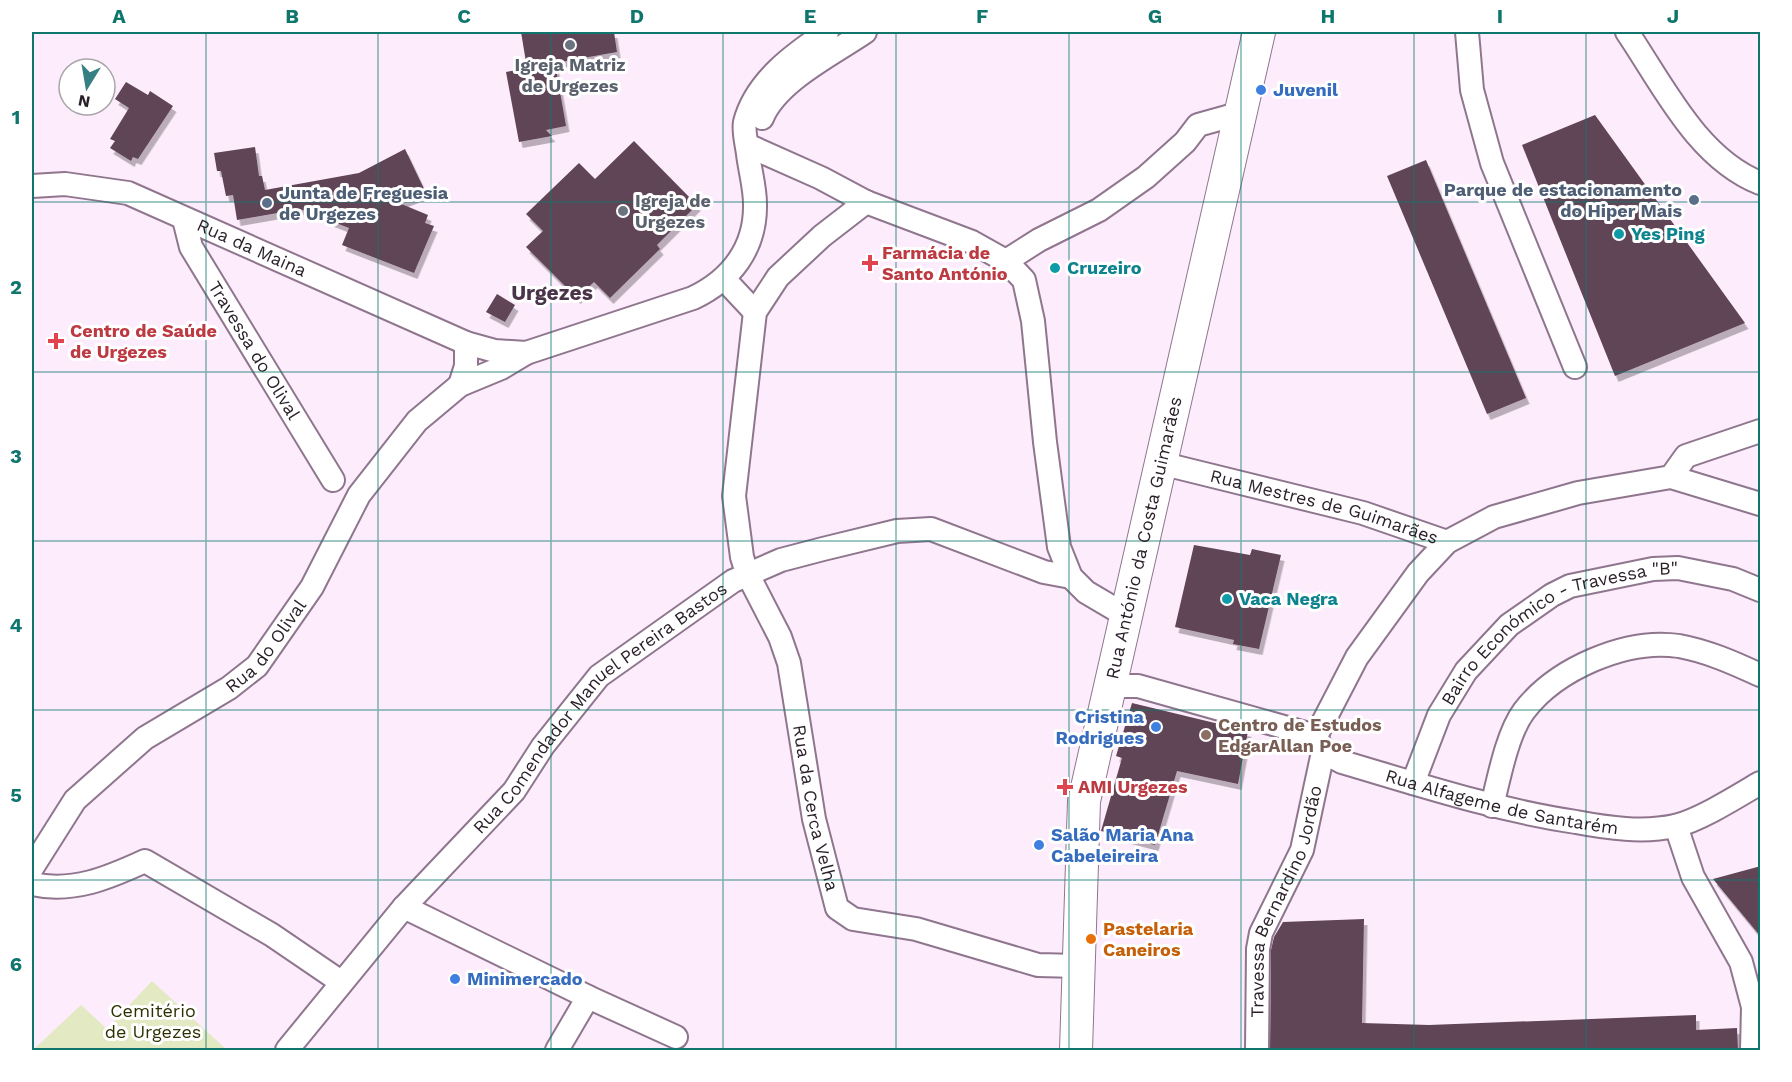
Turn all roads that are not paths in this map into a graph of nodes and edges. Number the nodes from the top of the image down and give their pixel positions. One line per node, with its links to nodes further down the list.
1 (827, 32): 7 (street)
2 (865, 32): 7 (street)
3 (1259, 32): 6 (main road, Rua António da Costa Guimarães)
4 (1467, 32): 17 (street)
5 (1627, 32): 8 (street)
6 (1241, 113): 12 (street); 20 (main road, Rua António da Costa Guimarães)
7 (747, 145): 10 (street); 13 (street, Rua da Maina)
8 (1761, 183)
9 (32, 186): 11 (street, Rua da Maina)
10 (867, 202): 12 (street); 14 (street, Rua Comendador Manuel Pereira Bastos)
11 (184, 219): 15 (street, Rua da Maina); 22 (street, Travessa do Olival)
12 (1006, 261): 26 (street)
13 (724, 279): 14 (street); 16 (street, Rua da Maina)
14 (755, 312): 25 (street, Rua Comendador Manuel Pereira Bastos)
15 (466, 343): 16 (street, Rua da Maina); 18 (street)
16 (526, 353): 18 (street, Rua do Olival)
17 (1575, 367)
18 (460, 385): 36 (street, Rua do Olival)
19 (1761, 431): 21 (street)
20 (1160, 463): 24 (street, Rua Mestres de Guimarães); 28 (main road, Rua António da Costa Guimarães)
21 (1671, 477): 23 (street, Rua Mestres de Guimarães); 24 (street, Rua Mestres de Guimarães)
22 (333, 480)
23 (1761, 504)
24 (1447, 542): 31 (street, Travessa Bernardino Jordão)
25 (747, 573): 26 (street); 38 (street, Rua Comendador Manuel Pereira Bastos); 39 (street, Rua da Cerca Velha)
26 (1071, 577): 28 (street)
27 (1761, 590): 32 (street, Bairro Económico - Travessa "B")
28 (1125, 615): 30 (main road, Rua António da Costa Guimarães)
29 (1761, 675): 34 (street)
30 (1110, 686): 31 (street, Rua Alfageme de Santarém); 39 (main road, Rua António da Costa Guimarães)
31 (1320, 744): 32 (street, Rua Alfageme de Santarém); 46 (street, Travessa Bernardino Jordão)
32 (1413, 783): 34 (street, Rua Alfageme de Santarém)
33 (1761, 783): 35 (street, Rua Alfageme de Santarém)
34 (1492, 806): 35 (street, Rua Alfageme de Santarém)
35 (1676, 826): 47 (street)
36 (32, 868)
37 (32, 884): 40 (street)
38 (404, 907): 40 (street, Rua Comendador Manuel Pereira Bastos); 41 (street)
39 (1078, 966): 45 (main road, Rua António da Costa Guimarães)
40 (341, 982): 43 (street, Rua Comendador Manuel Pereira Bastos)
41 (588, 997): 42 (street); 44 (street)
42 (676, 1037)
43 (287, 1050)
44 (557, 1050)
45 (1076, 1050)
46 (1257, 1050)
47 (1752, 1050)

